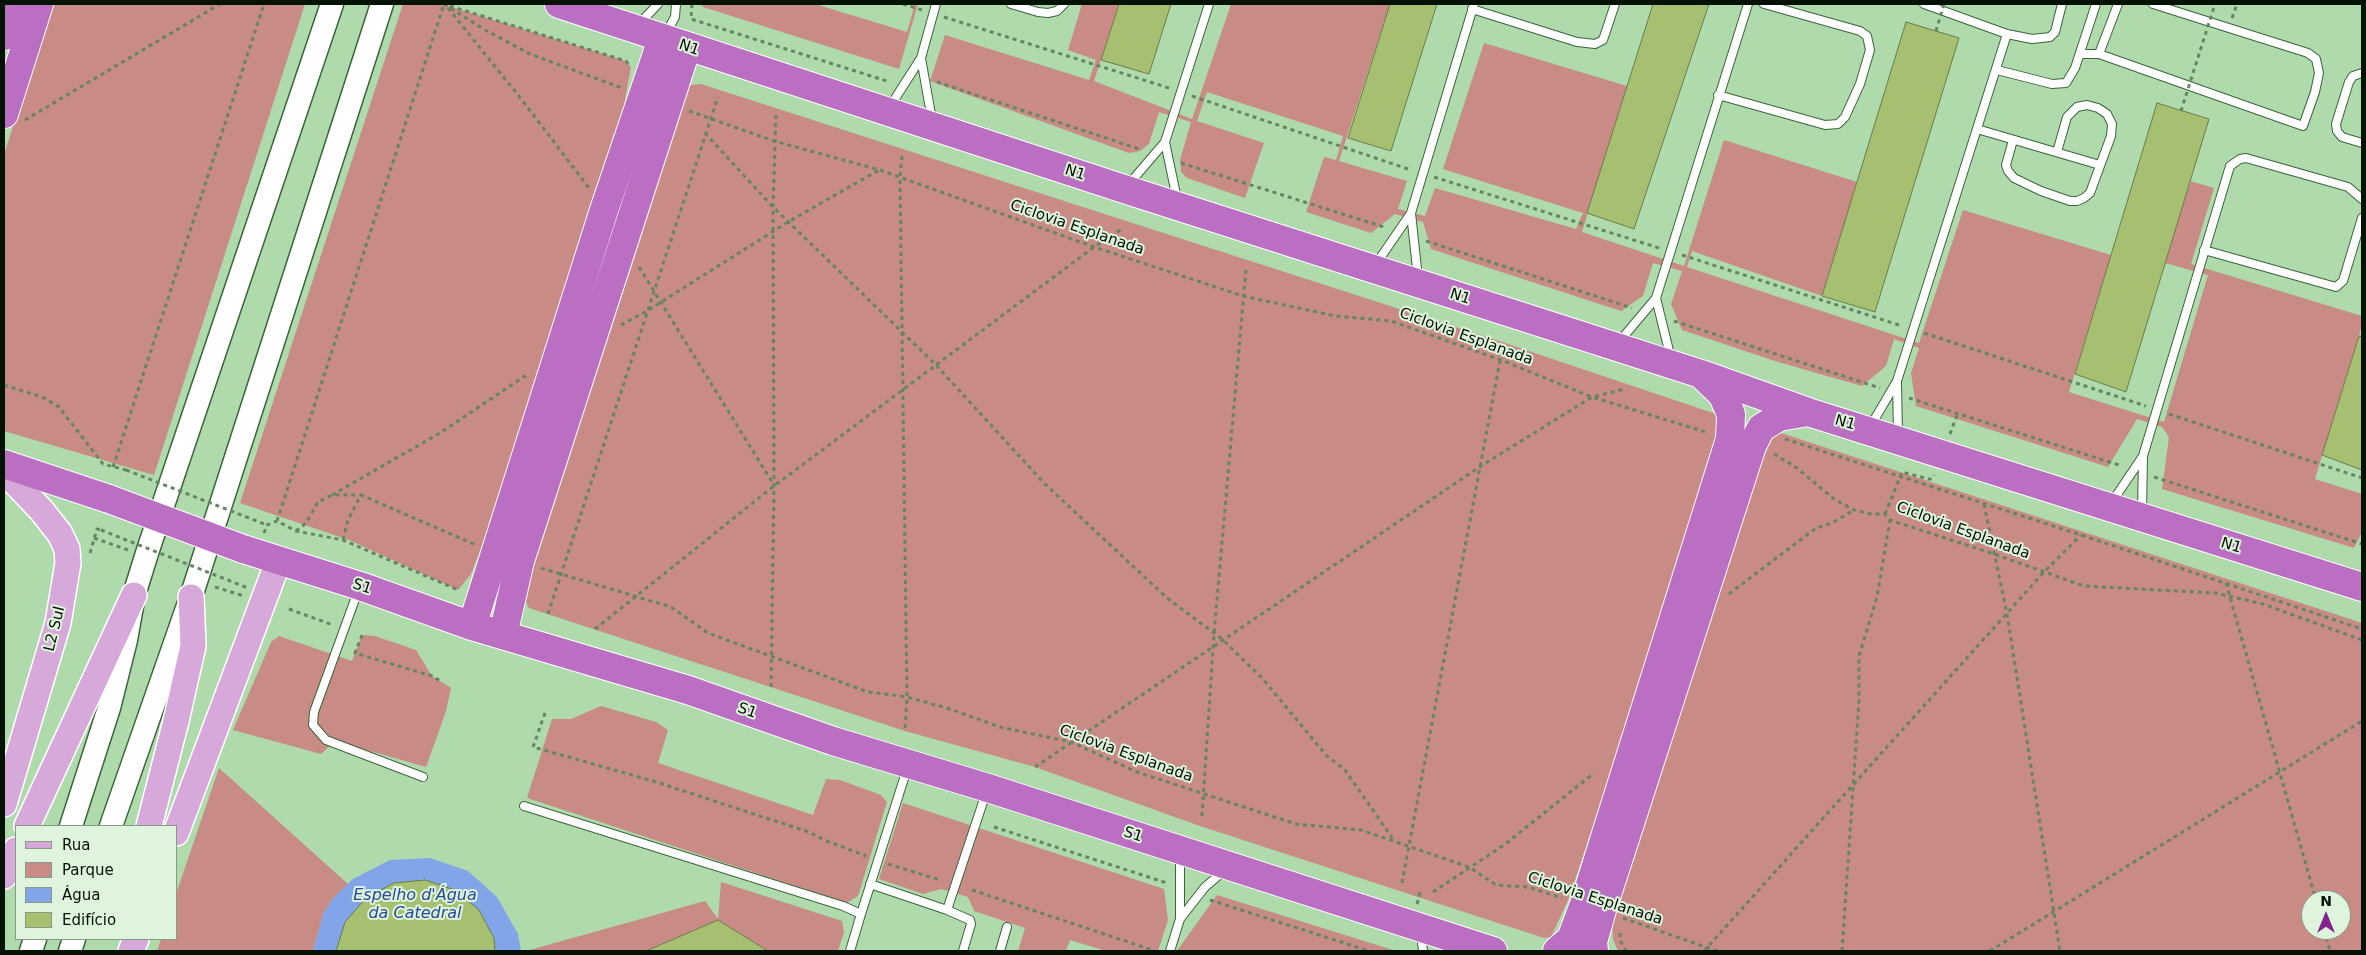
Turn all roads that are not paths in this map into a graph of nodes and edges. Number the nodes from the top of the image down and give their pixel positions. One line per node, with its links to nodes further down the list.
1 (14, 4): 23 (highway)
2 (39, 4): 33 (highway)
3 (332, 4): 65 (main road)
4 (382, 4): 66 (main road)
5 (559, 4): 21 (highway, N1)
6 (658, 4): 21 (lane)
7 (676, 4): 24 (lane)
8 (936, 4): 28 (lane)
9 (1011, 4): 10 (lane)
10 (1064, 4)
11 (1209, 4): 37 (lane)
12 (1615, 4): 20 (lane)
13 (1748, 4): 31 (lane)
14 (1764, 4): 31 (lane)
15 (1924, 4): 22 (lane)
16 (2062, 4): 22 (lane)
17 (2096, 4): 26 (lane)
18 (2118, 4): 27 (lane)
19 (2153, 4): 27 (lane)
20 (1473, 6): 44 (lane)
21 (635, 29): 24 (highway, N1)
22 (2007, 34): 29 (lane)
23 (4, 36)
24 (662, 38): 25 (highway, N1); 67 (highway)
25 (687, 47): 32 (highway, N1); 68 (highway)
26 (2080, 54): 27 (lane); 29 (lane)
27 (2099, 54)
28 (921, 58): 32 (lane); 34 (lane)
29 (1997, 70): 35 (lane)
30 (2362, 73): 38 (lane)
31 (1718, 95): 49 (lane)
32 (886, 112): 34 (highway, N1)
33 (12, 118)
34 (933, 127): 41 (highway, N1)
35 (1977, 130): 36 (lane); 53 (lane)
36 (2013, 140): 39 (lane); 40 (lane)
37 (1165, 142): 41 (lane); 43 (lane)
38 (2362, 143)
39 (2057, 152): 40 (lane); 40 (lane)
40 (2100, 165)
41 (1124, 189): 43 (highway, N1)
42 (2362, 199): 46 (lane)
43 (1178, 207): 47 (highway, N1)
44 (1411, 212): 47 (lane); 48 (lane)
45 (2362, 218): 46 (lane)
46 (2204, 250): 57 (lane)
47 (1372, 269): 48 (highway, N1)
48 (1419, 284): 50 (highway, N1)
49 (1656, 298): 50 (lane); 51 (lane)
50 (1615, 348): 51 (highway, N1)
51 (1672, 365): 52 (highway, N1)
52 (1701, 374): 54 (highway, N1); 85 (highway)
53 (1894, 393): 55 (lane); 56 (lane)
54 (1808, 412): 55 (highway, N1); 85 (highway)
55 (1868, 430): 56 (highway, N1)
56 (1898, 440): 60 (highway, N1)
57 (2143, 456): 60 (lane); 61 (lane)
58 (4, 464): 62 (highway, S1, bridge)
59 (4, 471): 72 (main road, L2 Sul)
60 (2109, 508): 61 (highway, N1)
61 (2142, 518): 63 (highway, N1)
62 (278, 562): 64 (highway, S1); 78 (main road)
63 (2359, 583)
64 (360, 586): 67 (highway, S1); 70 (lane)
65 (134, 595): 74 (main road); 75 (main road)
66 (191, 597): 76 (main road); 77 (main road)
67 (472, 626): 68 (highway, S1)
68 (503, 635): 69 (highway, S1)
69 (909, 765): 71 (highway, S1); 83 (lane)
70 (423, 776)
71 (988, 788): 79 (highway, S1); 84 (lane)
72 (4, 804)
73 (524, 806): 86 (lane)
74 (27, 825)
75 (71, 825)
76 (111, 825)
77 (149, 825)
78 (178, 828)
79 (1180, 850): 81 (highway, S1); 87 (lane)
80 (15, 852): 82 (main road)
81 (1230, 866): 87 (lane); 89 (highway, S1)
82 (4, 876)
83 (870, 884): 84 (lane); 86 (lane)
84 (947, 910): 92 (lane)
85 (1608, 910): 96 (highway); 97 (highway)
86 (861, 914): 91 (lane)
87 (1180, 919): 94 (lane)
88 (1007, 927): 93 (lane)
89 (1422, 940): 90 (highway, S1)
90 (1464, 947): 95 (highway, S1)
91 (850, 951)
92 (963, 951)
93 (1000, 951)
94 (1170, 951)
95 (1493, 951)
96 (1558, 951)
97 (1594, 951)

